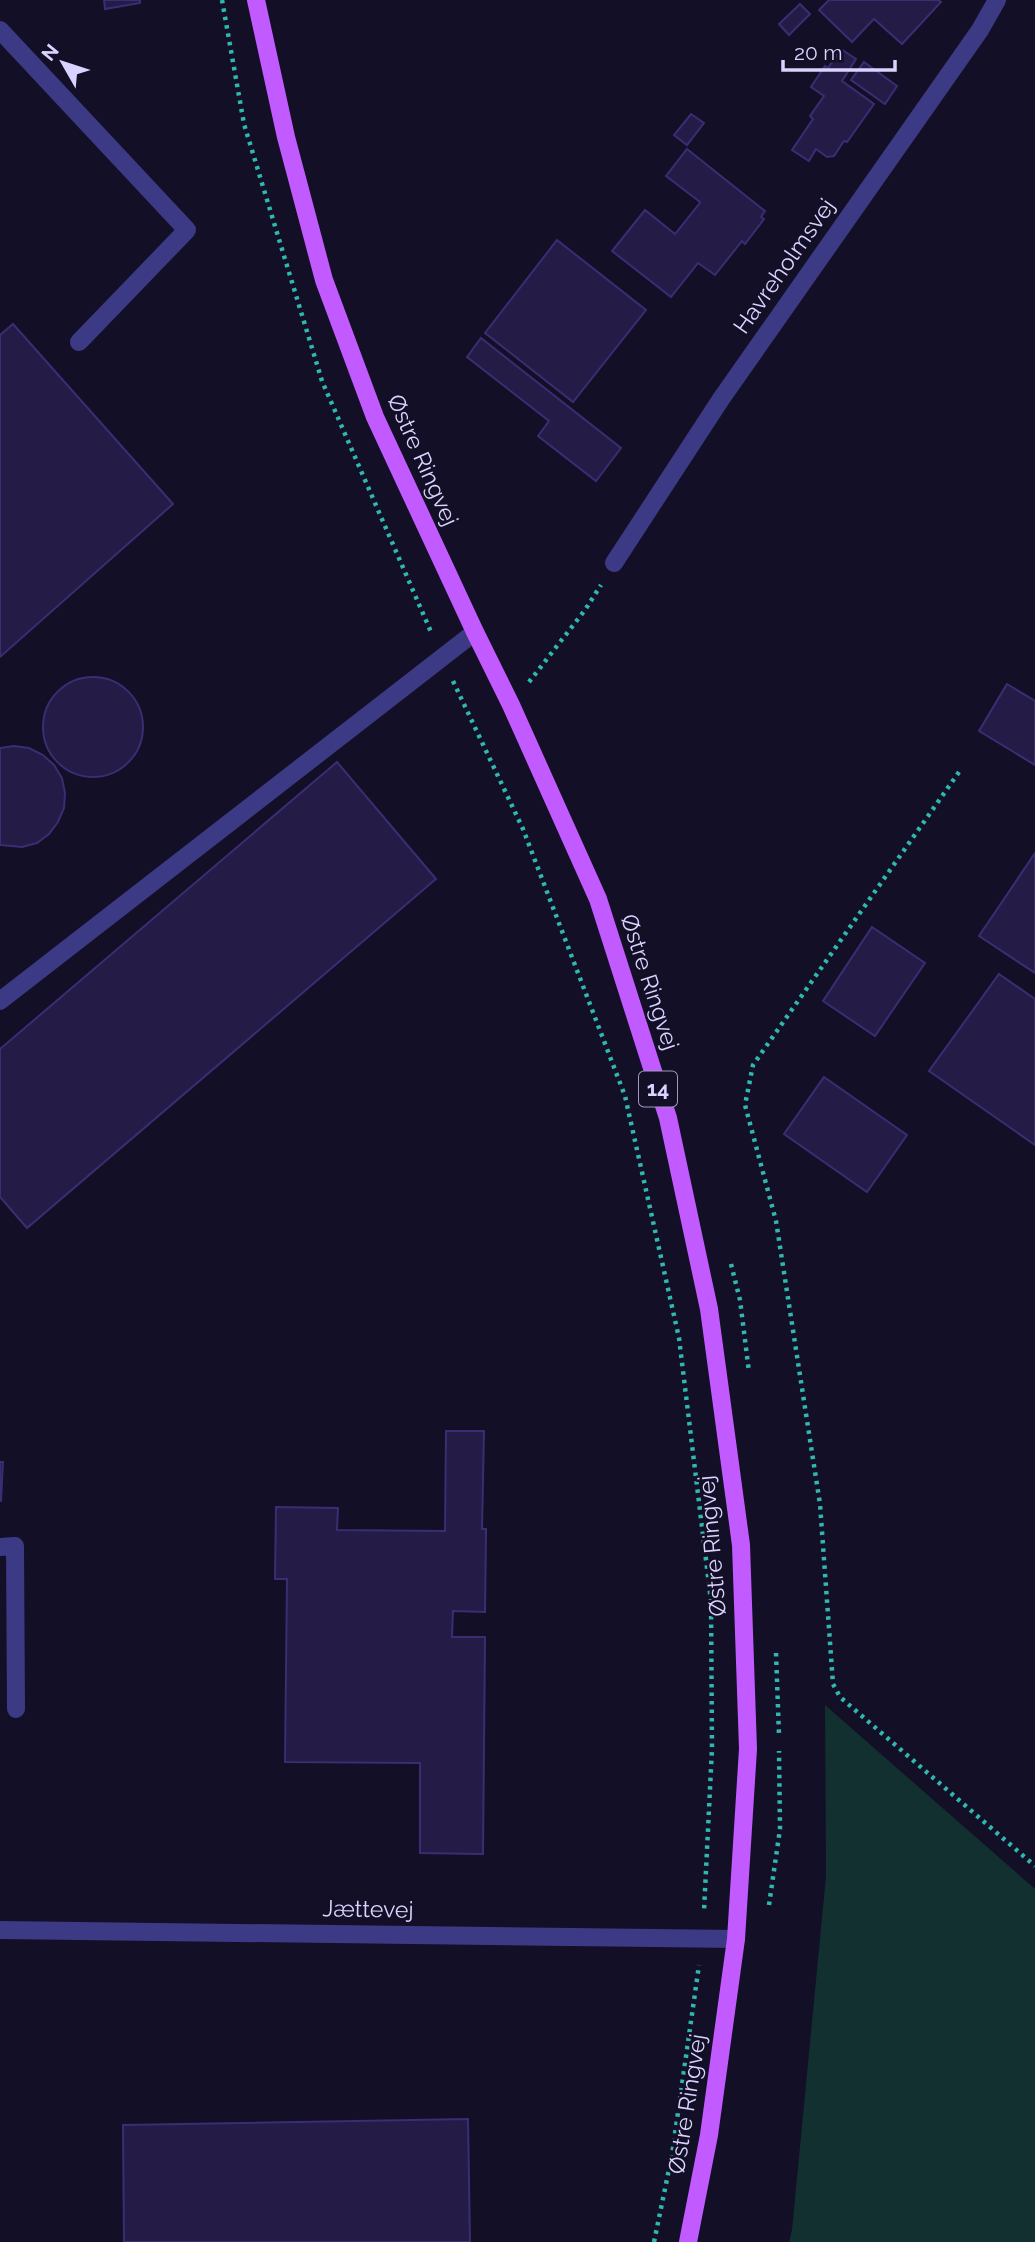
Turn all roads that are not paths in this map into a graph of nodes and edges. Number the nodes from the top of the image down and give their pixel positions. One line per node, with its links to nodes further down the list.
1 (256, 0): 6 (main road, Østre Ringvej / 14)
2 (997, 0): 5 (street, Havreholmsvej)
3 (0, 30): 4 (street)
4 (79, 342)
5 (614, 563)
6 (475, 632): 7 (street); 11 (main road, Østre Ringvej / 14)
7 (0, 1002)
8 (0, 1547): 9 (street)
9 (16, 1709)
10 (0, 1930): 11 (street, Jættevej)
11 (736, 1939): 12 (main road, Østre Ringvej / 14)
12 (688, 2242)

